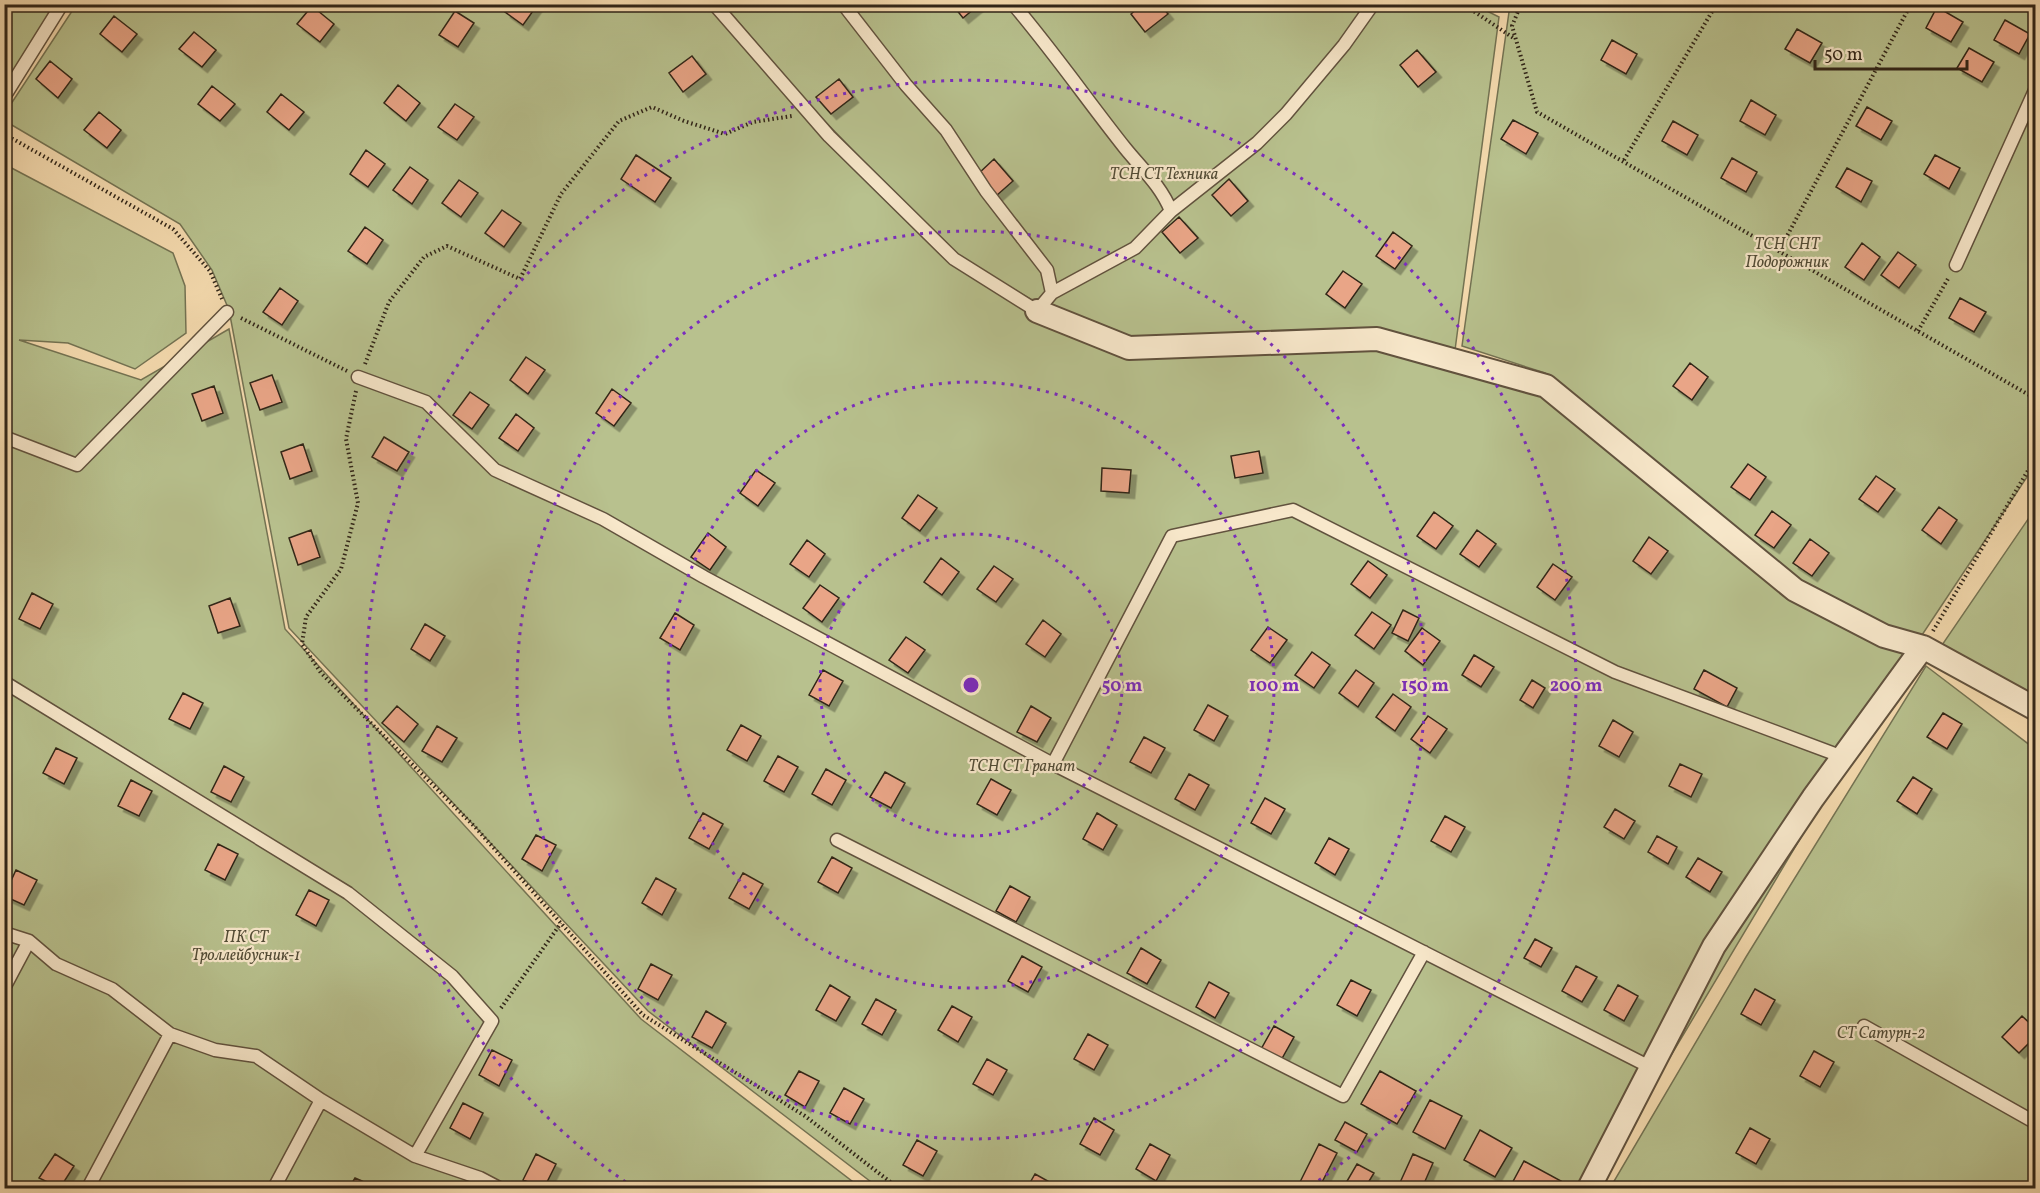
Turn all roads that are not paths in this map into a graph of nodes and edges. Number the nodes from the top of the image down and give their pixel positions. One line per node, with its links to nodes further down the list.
1 (62, 4): 7 (lane)
2 (714, 4): 11 (lane)
3 (843, 4): 10 (lane)
4 (1013, 4): 8 (lane)
5 (1373, 4): 8 (lane)
6 (2036, 88): 9 (lane)
7 (4, 97)
8 (1171, 211): 10 (lane)
9 (1956, 266)
10 (1052, 293): 11 (lane)
11 (1037, 311): 15 (street)
12 (227, 312): 14 (lane)
13 (358, 377): 19 (lane)
14 (4, 437)
15 (1923, 647): 17 (street); 18 (street)
16 (4, 682): 30 (lane)
17 (2036, 709)
18 (1843, 757): 19 (lane); 27 (street)
19 (1053, 764): 23 (lane)
20 (837, 840): 23 (lane)
21 (4, 933): 22 (lane)
22 (29, 941): 24 (lane); 26 (lane)
23 (1424, 952): 27 (lane)
24 (4, 988)
25 (1864, 1026): 29 (lane)
26 (170, 1034): 28 (lane); 32 (lane)
27 (1652, 1068): 35 (street)
28 (321, 1100): 30 (lane); 33 (lane)
29 (2036, 1123)
30 (416, 1155): 31 (lane)
31 (477, 1183): 34 (lane)
32 (88, 1188)
33 (274, 1188)
34 (499, 1188)
35 (1589, 1188)

